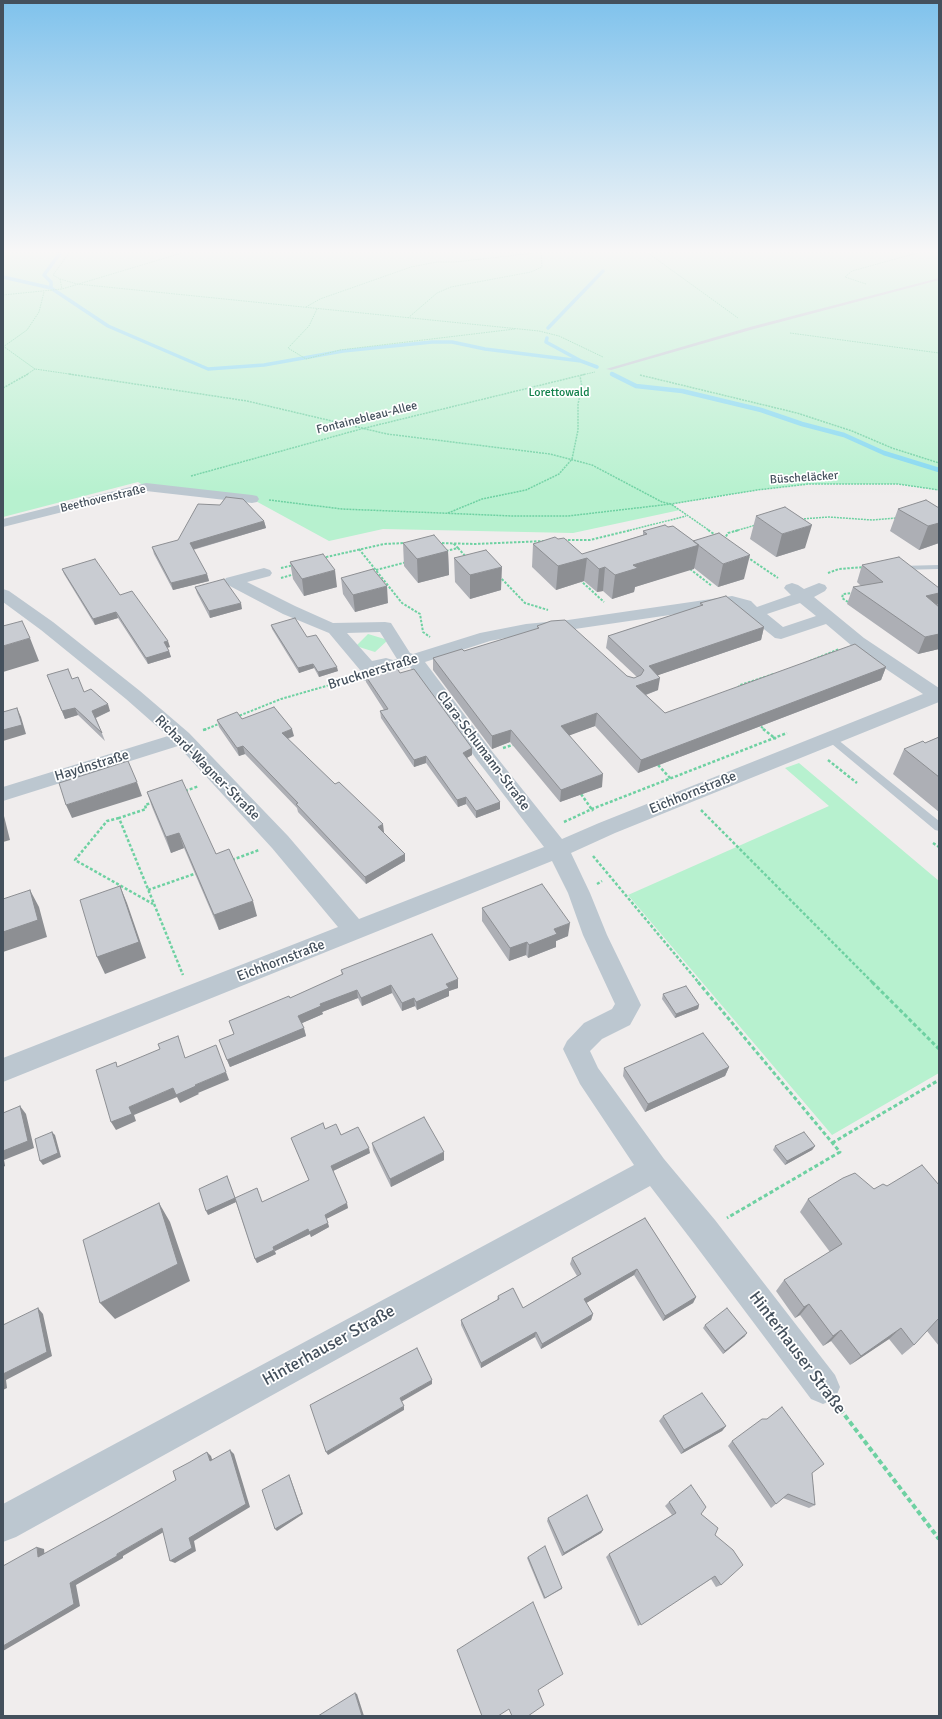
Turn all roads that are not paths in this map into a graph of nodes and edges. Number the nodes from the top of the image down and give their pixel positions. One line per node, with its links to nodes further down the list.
1 (738, 333): 2 (lane)
2 (609, 369)
3 (252, 499): 4 (street, Beethovenstraße)
4 (3, 523)
5 (939, 567): 6 (lane)
6 (899, 568)
7 (264, 572): 16 (street, Clara-Schumann-Straße)
8 (789, 586): 11 (street)
9 (819, 588): 11 (street)
10 (3, 594): 15 (street, Richard-Wagner-Straße)
11 (802, 597): 12 (street); 13 (street)
12 (755, 613): 13 (street, Brucknerstraße); 14 (street, Brucknerstraße)
13 (828, 618): 21 (street)
14 (568, 625): 18 (street); 19 (street, Brucknerstraße)
15 (47, 626): 17 (street); 23 (street, Richard-Wagner-Straße)
16 (335, 629): 19 (street, Clara-Schumann-Straße); 19 (street, Clara-Schumann-Straße)
17 (25, 633)
18 (586, 641)
19 (409, 658): 20 (street, Brucknerstraße); 26 (street, Clara-Schumann-Straße)
20 (365, 674)
21 (939, 696): 22 (street, Eichhornstraße)
22 (829, 737): 25 (lane); 26 (street, Eichhornstraße)
23 (182, 738): 24 (street, Haydnstraße); 27 (street, Richard-Wagner-Straße)
24 (3, 794)
25 (939, 827)
26 (558, 850): 27 (street, Eichhornstraße); 29 (street, Hinterhauser Straße)
27 (355, 931): 28 (street, Eichhornstraße)
28 (3, 1070)
29 (654, 1169): 30 (street, Hinterhauser Straße); 31 (street, Hinterhauser Straße)
30 (823, 1387)
31 (3, 1524)

